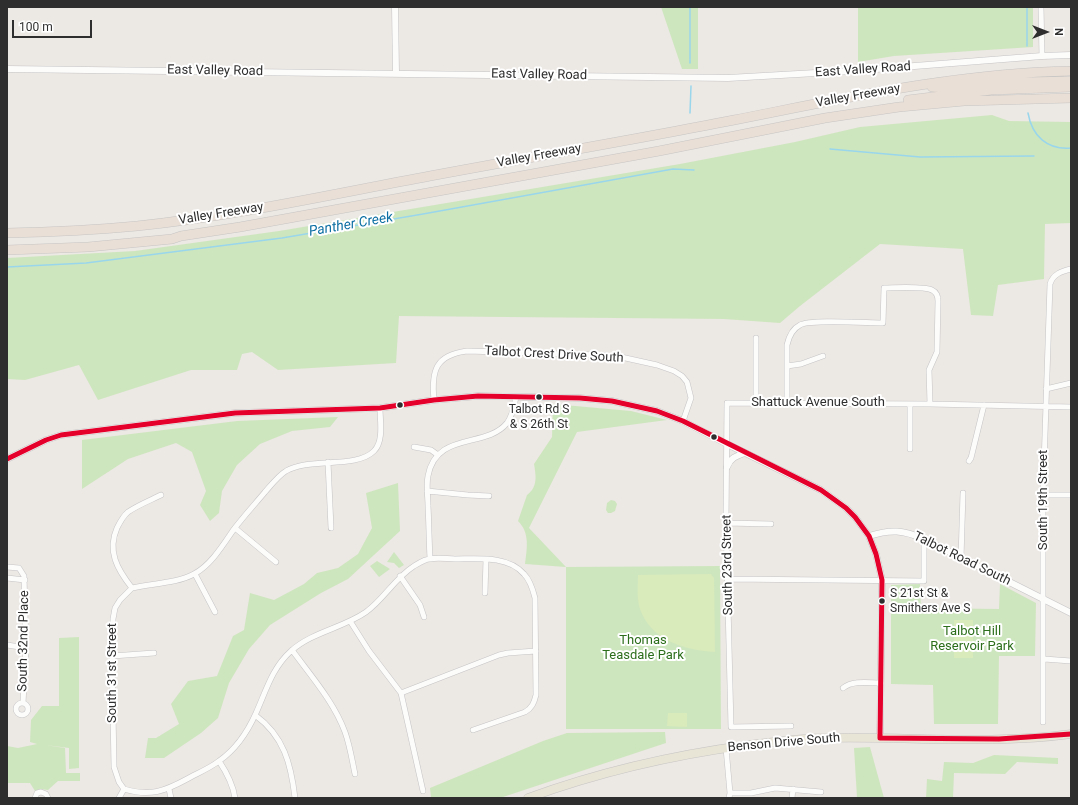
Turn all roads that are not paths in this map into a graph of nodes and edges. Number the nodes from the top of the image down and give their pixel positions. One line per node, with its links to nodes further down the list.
1 (395, 7): 7 (street)
2 (1041, 7): 3 (street)
3 (1042, 56): 4 (street, East Valley Road); 7 (street, East Valley Road)
4 (1071, 56)
5 (7, 69): 7 (street, East Valley Road)
6 (1071, 71): 9 (highway, Valley Freeway)
7 (396, 73)
8 (1071, 81): 9 (highway)
9 (918, 85): 13 (highway, Valley Freeway)
10 (1071, 87): 12 (highway)
11 (1071, 98): 12 (highway, Valley Freeway)
12 (825, 118): 14 (highway, Valley Freeway)
13 (7, 233)
14 (181, 236): 15 (highway); 16 (highway, Valley Freeway)
15 (7, 246)
16 (7, 250)
17 (1071, 269): 22 (street, South 19th Street)
18 (756, 338): 26 (street)
19 (823, 356): 20 (street)
20 (787, 366): 27 (street); 29 (street)
21 (1071, 383): 22 (street)
22 (1046, 389): 31 (street, South 19th Street)
23 (516, 397): 24 (street); 34 (street); 39 (street)
24 (434, 400): 33 (street); 34 (street, Talbot Crest Drive South)
25 (727, 403): 26 (street, Shattuck Avenue South); 35 (street, South 23rd Street)
26 (756, 403): 27 (street, Shattuck Avenue South)
27 (787, 404): 28 (street, Shattuck Avenue South)
28 (910, 404): 29 (street, Shattuck Avenue South); 37 (street)
29 (930, 404): 30 (street, Shattuck Avenue South)
30 (984, 405): 31 (street, Shattuck Avenue South); 41 (street)
31 (1045, 406): 32 (street, Shattuck Avenue South); 47 (street, South 19th Street)
32 (1071, 406)
33 (380, 408): 40 (street); 42 (street)
34 (683, 421): 35 (street)
35 (727, 444): 38 (street); 43 (street, South 23rd Street)
36 (414, 447): 39 (street)
37 (910, 449)
38 (745, 453): 43 (street); 54 (street)
39 (438, 455): 44 (street)
40 (7, 459)
41 (969, 461)
42 (328, 462): 52 (street); 53 (street)
43 (727, 467): 50 (street, South 23rd Street)
44 (427, 491): 49 (street); 56 (street)
45 (963, 493): 57 (street)
46 (161, 495): 67 (street)
47 (1043, 495): 48 (street); 69 (street, South 19th Street)
48 (1071, 495)
49 (489, 496)
50 (726, 523): 51 (street); 64 (street, South 23rd Street)
51 (771, 524)
52 (235, 528): 59 (street); 61 (street)
53 (331, 528)
54 (869, 536): 55 (street, Talbot Road South); 66 (street)
55 (924, 539): 57 (street, Talbot Road South); 66 (street)
56 (430, 558): 58 (street); 62 (street)
57 (961, 558): 69 (street, Talbot Road South)
58 (486, 560): 68 (street); 77 (street)
59 (276, 562)
60 (7, 567): 65 (street, South 32nd Place)
61 (195, 574): 67 (street); 70 (street)
62 (400, 576): 72 (street); 73 (street)
63 (7, 578): 65 (street, South 32nd Place)
64 (728, 579): 66 (street); 88 (street, South 23rd Street)
65 (25, 580): 75 (street, South 32nd Place)
66 (882, 580): 82 (street)
67 (132, 588): 79 (street, South 31st Street)
68 (485, 593)
69 (1044, 600): 71 (street, Talbot Road South); 80 (street, South 19th Street)
70 (215, 612)
71 (1071, 613)
72 (424, 617)
73 (350, 621): 76 (street); 84 (street)
74 (7, 646): 75 (street)
75 (26, 648): 85 (street, South 32nd Place)
76 (292, 650): 86 (street); 94 (street)
77 (536, 651): 84 (street); 89 (street)
78 (154, 654): 79 (street)
79 (112, 656): 95 (street, South 31st Street)
80 (1044, 659): 81 (street); 87 (street, South 19th Street)
81 (1071, 661)
82 (881, 683): 83 (street); 91 (street)
83 (843, 688)
84 (401, 693): 98 (street)
85 (23, 703)
86 (255, 715): 93 (street); 106 (street)
87 (1044, 722)
88 (791, 726)
89 (473, 730)
90 (1071, 734): 91 (main road, Benson Drive South)
91 (880, 738): 92 (main road, Benson Drive South)
92 (726, 748): 100 (street); 107 (main road, Benson Drive South)
93 (219, 761): 96 (street); 105 (street)
94 (355, 774)
95 (124, 789): 96 (street); 103 (street)
96 (169, 789): 104 (street)
97 (793, 789): 99 (street); 100 (street); 108 (street)
98 (423, 791)
99 (821, 792)
100 (729, 796)
101 (35, 798): 102 (street)
102 (48, 798)
103 (119, 798)
104 (171, 798)
105 (235, 798)
106 (295, 798)
107 (528, 798)
108 (792, 798)

